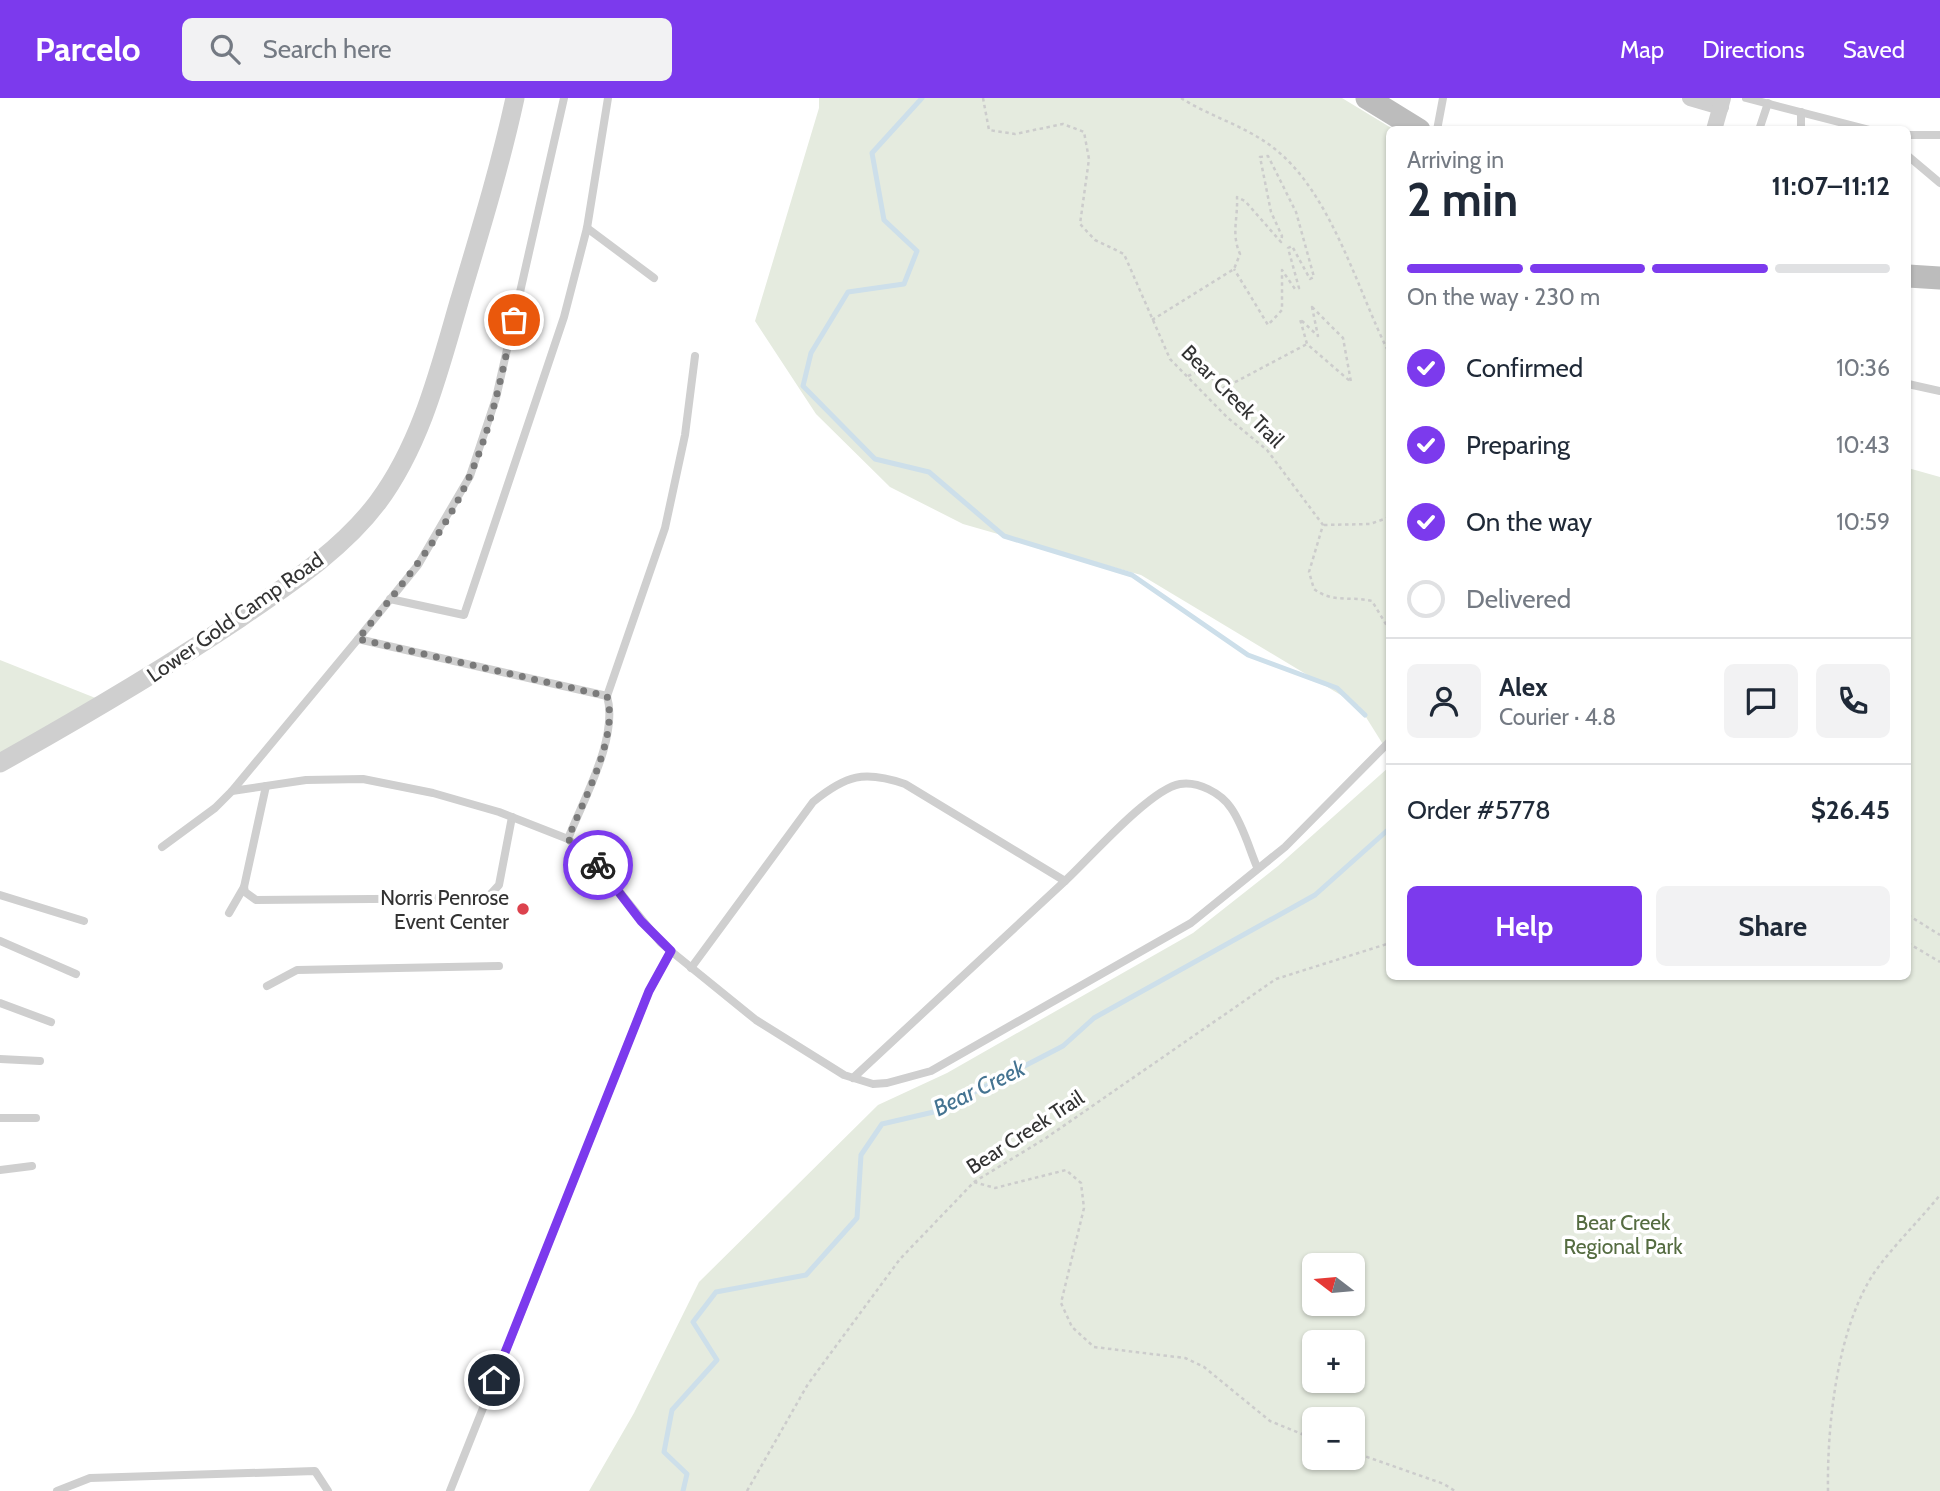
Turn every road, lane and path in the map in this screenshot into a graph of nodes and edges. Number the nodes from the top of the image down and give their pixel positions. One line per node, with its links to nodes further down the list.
1 (515, 98): 42 (street, Lower Gold Camp Road)
2 (564, 98): 37 (lane)
3 (608, 98): 23 (lane)
4 (983, 98): 28 (path, Bear Creek Trail)
5 (1181, 98): 30 (path)
6 (1367, 98): 13 (main road)
7 (1443, 98): 14 (lane)
8 (1690, 98): 10 (street)
9 (1746, 98): 11 (lane)
10 (1722, 103): 15 (street)
11 (1768, 103): 12 (lane); 16 (lane)
12 (1801, 112): 17 (lane); 18 (lane)
13 (1412, 126)
14 (1438, 126)
15 (1715, 126)
16 (1760, 126)
17 (1801, 126)
18 (1855, 126)
19 (1911, 135): 20 (lane)
20 (1940, 135)
21 (1911, 159): 22 (lane)
22 (1940, 183)
23 (587, 229): 26 (lane); 37 (lane)
24 (1234, 269): 24 (path); 28 (path)
25 (1911, 276): 27 (main road)
26 (654, 278)
27 (1940, 278)
28 (1152, 320): 32 (path, Bear Creek Trail)
29 (1307, 344): 29 (path); 32 (path)
30 (1386, 346)
31 (695, 356): 40 (lane)
32 (1187, 376): 36 (path, Bear Creek Trail)
33 (1911, 385): 34 (lane)
34 (1940, 391)
35 (1386, 518): 36 (path)
36 (1323, 525): 38 (path)
37 (390, 599): 39 (lane)
38 (1386, 624)
39 (358, 639): 40 (lane); 44 (lane)
40 (607, 696): 46 (lane)
41 (1386, 745): 48 (lane)
42 (0, 763)
43 (265, 786): 44 (lane); 45 (lane); 50 (lane)
44 (232, 791): 47 (lane)
45 (512, 817): 46 (lane); 50 (lane)
46 (568, 839): 59 (lane)
47 (162, 847)
48 (1257, 867): 49 (lane); 69 (lane)
49 (1065, 881): 62 (lane); 69 (lane)
50 (244, 887): 52 (lane)
51 (0, 895): 54 (lane)
52 (229, 913)
53 (1911, 917): 55 (path)
54 (84, 920)
55 (1940, 935)
56 (0, 941): 63 (lane)
57 (1386, 944): 74 (path, Bear Creek Trail)
58 (1911, 945): 60 (path)
59 (671, 951): 62 (lane); 80 (lane)
60 (1940, 962)
61 (499, 967): 64 (lane)
62 (691, 968): 69 (lane)
63 (76, 974)
64 (267, 986)
65 (0, 1003): 66 (lane)
66 (51, 1022)
67 (0, 1059): 68 (lane)
68 (40, 1061)
69 (853, 1078)
70 (0, 1118): 71 (lane)
71 (36, 1118)
72 (32, 1167): 73 (lane)
73 (0, 1170)
74 (974, 1182): 76 (path); 81 (path, Bear Creek Trail)
75 (1940, 1195): 83 (path)
76 (1302, 1434)
77 (1365, 1456): 82 (path)
78 (57, 1491): 79 (lane)
79 (328, 1491)
80 (450, 1491)
81 (747, 1491)
82 (1455, 1491)
83 (1828, 1491)

